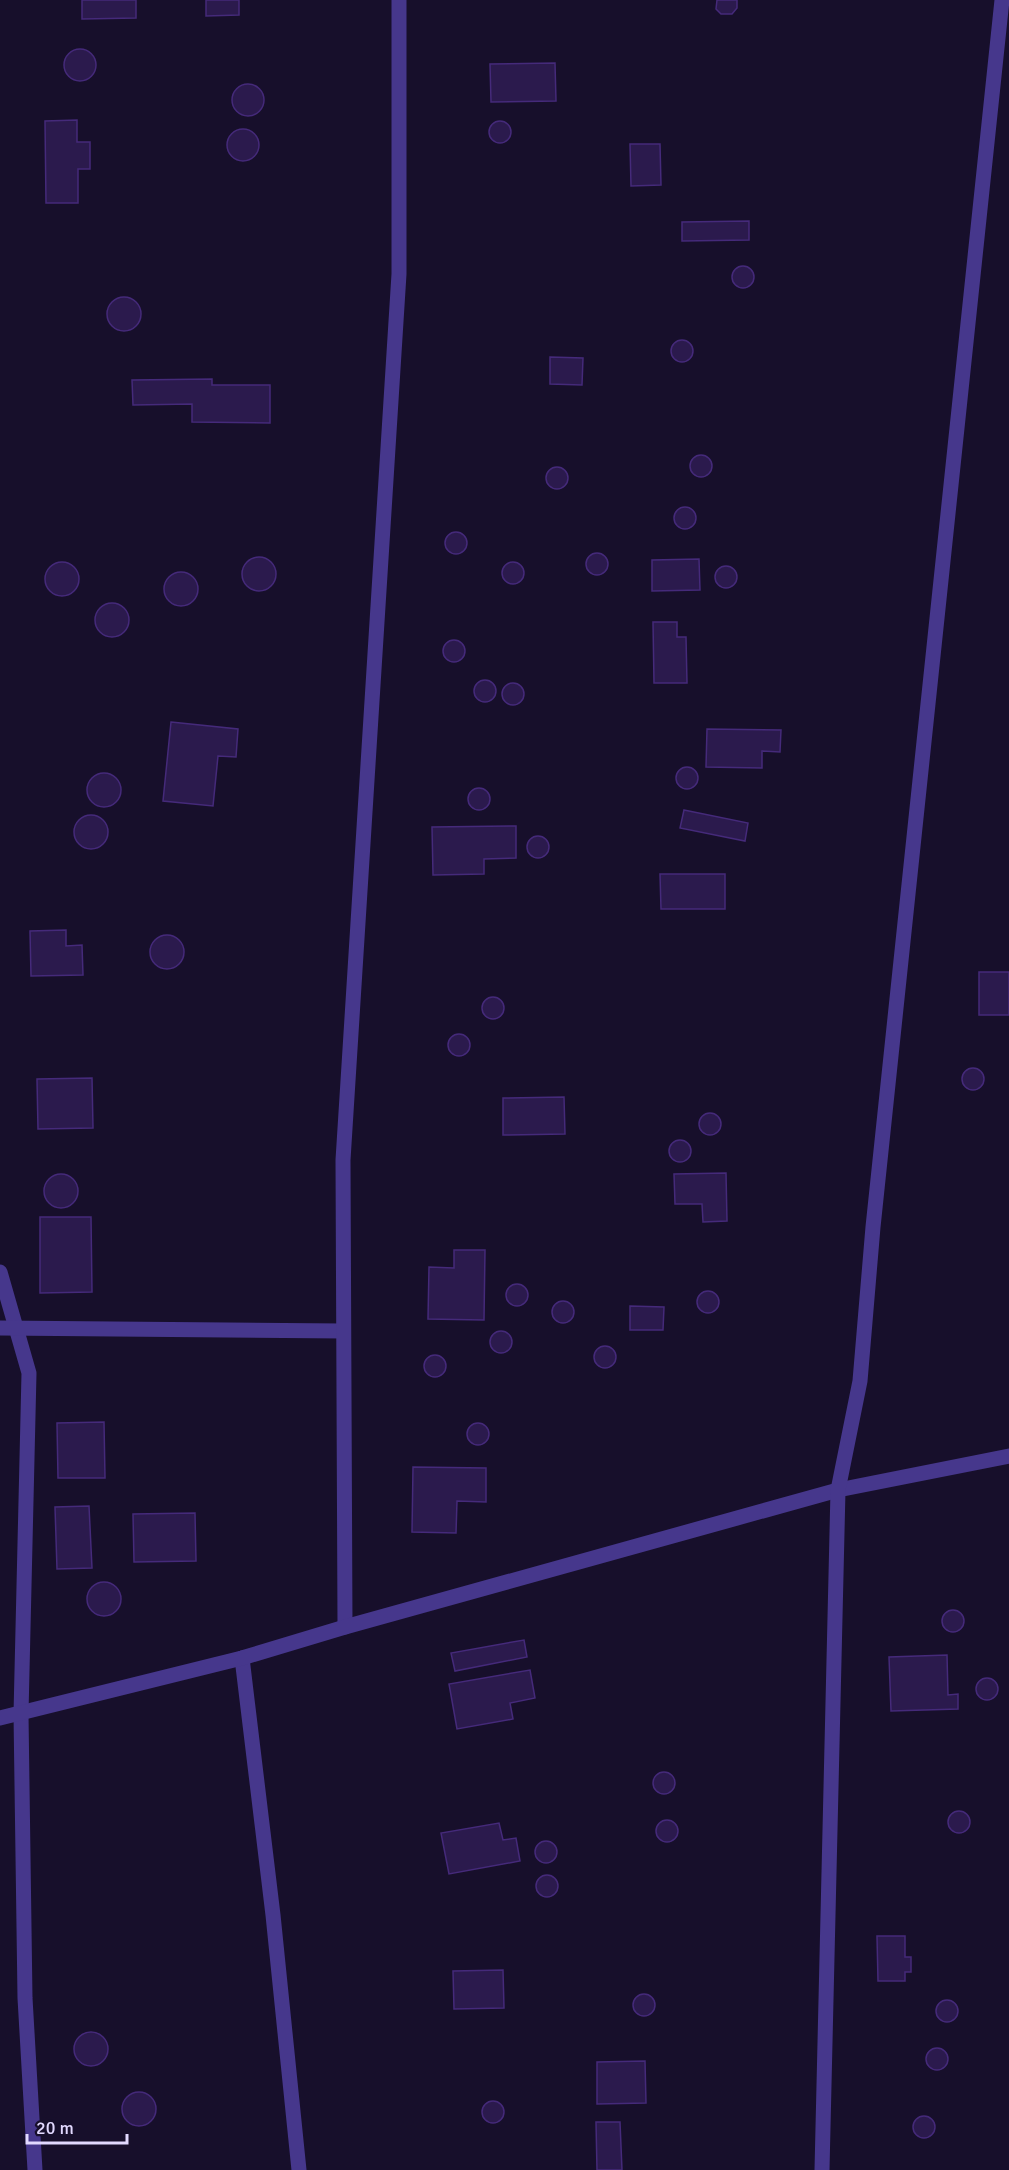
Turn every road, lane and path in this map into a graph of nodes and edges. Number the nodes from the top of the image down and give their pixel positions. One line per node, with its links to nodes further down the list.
1 (399, 0): 5 (street)
2 (1002, 0): 7 (street)
3 (0, 1272): 4 (street)
4 (7, 1328): 5 (street); 10 (street)
5 (343, 1331): 8 (street)
6 (1009, 1456): 7 (street)
7 (838, 1490): 8 (street); 14 (street)
8 (345, 1627): 9 (street)
9 (242, 1658): 10 (street); 13 (street)
10 (21, 1714): 11 (street); 12 (street)
11 (0, 1718)
12 (35, 2170)
13 (299, 2170)
14 (822, 2170)

